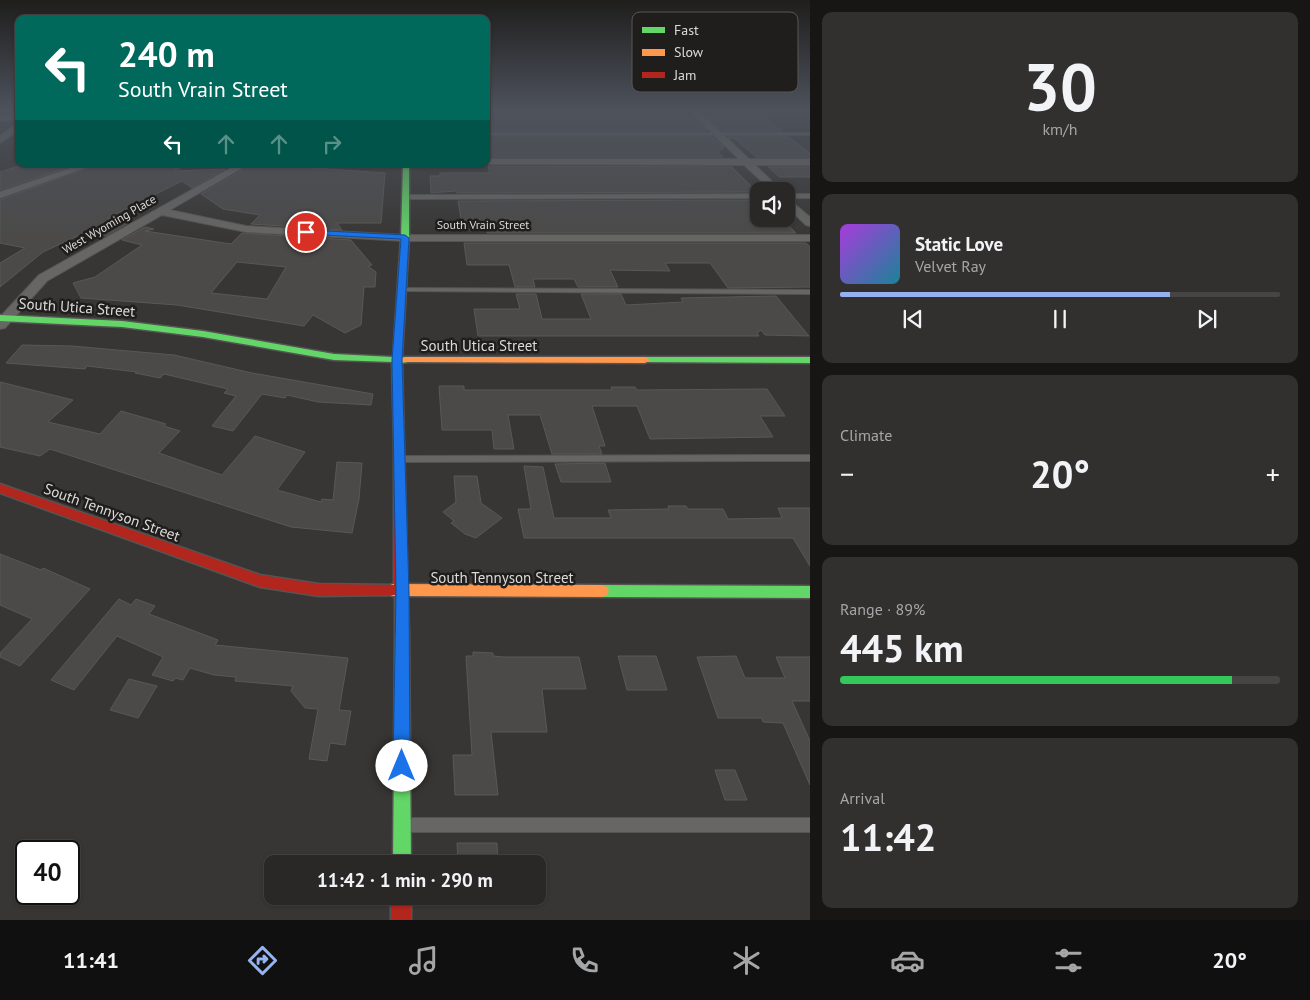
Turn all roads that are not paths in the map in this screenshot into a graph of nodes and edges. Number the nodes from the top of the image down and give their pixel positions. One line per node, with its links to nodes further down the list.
1 (738, 154): 3 (street)
2 (490, 162): 3 (street)
3 (746, 162): 4 (street); 8 (street)
4 (810, 162)
5 (82, 167): 9 (street)
6 (239, 167): 15 (street, West Wyoming Place)
7 (406, 167): 13 (street)
8 (767, 182)
9 (0, 195)
10 (750, 196): 13 (lane)
11 (795, 196): 12 (lane)
12 (810, 196)
13 (406, 197): 17 (street)
14 (795, 209): 16 (street)
15 (159, 211): 17 (street, South Vrain Street); 21 (street, West Wyoming Place)
16 (810, 223)
17 (405, 238): 18 (street, South Vrain Street); 19 (street)
18 (810, 238)
19 (402, 290): 20 (lane); 22 (street)
20 (810, 292)
21 (2, 320): 22 (street, South Utica Street)
22 (397, 360): 23 (street, South Utica Street); 25 (street)
23 (810, 360)
24 (810, 458): 25 (lane)
25 (399, 459): 27 (street)
26 (0, 488): 27 (street, South Tennyson Street)
27 (402, 592): 28 (street, South Tennyson Street); 29 (street)
28 (810, 592)
29 (402, 824): 30 (lane); 31 (street)
30 (810, 824)
31 (402, 855)
32 (402, 905): 33 (street)
33 (401, 920)

